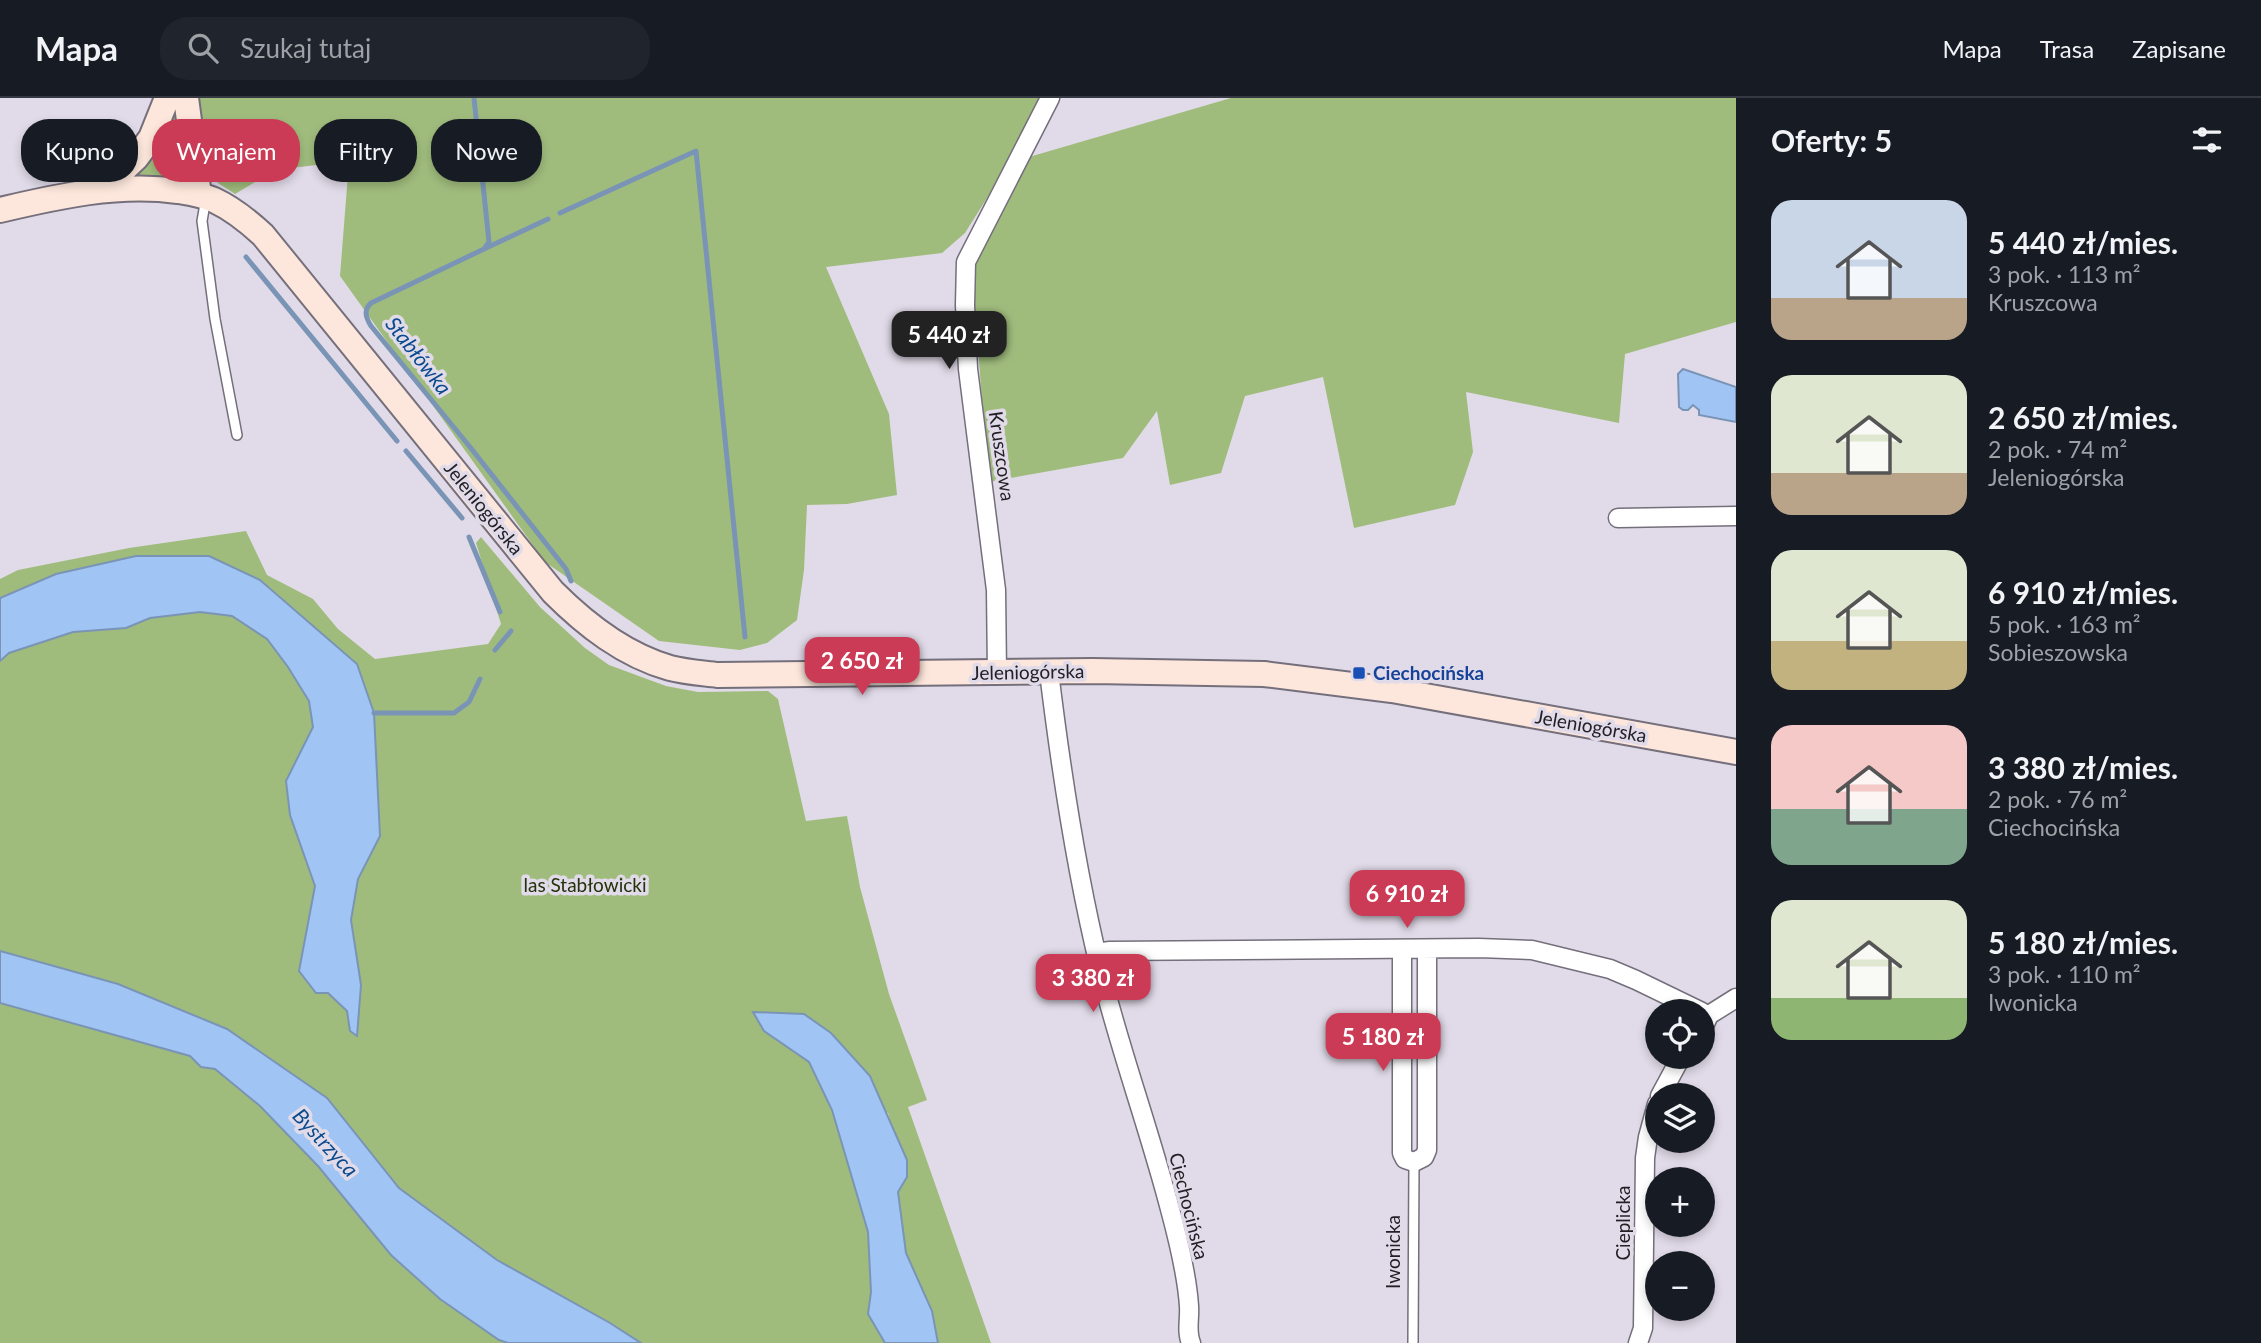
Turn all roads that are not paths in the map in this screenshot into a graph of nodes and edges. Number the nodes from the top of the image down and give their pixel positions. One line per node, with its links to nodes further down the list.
1 (167, 98): 4 (street)
2 (186, 98): 5 (street)
3 (1050, 98): 11 (street, Kruszcowa)
4 (102, 190): 5 (street, Jeleniogórska); 6 (street, Jeleniogórska)
5 (202, 196): 7 (lane); 11 (street, Jeleniogórska)
6 (0, 210)
7 (237, 435)
8 (1736, 516): 9 (street)
9 (1618, 517)
10 (1049, 671): 11 (street, Jeleniogórska); 12 (street, Jeleniogórska); 15 (street, Ciechocińska)
11 (996, 673)
12 (1736, 752)
13 (1427, 949): 14 (street); 17 (street); 20 (street, Iwonicka)
14 (1402, 950): 15 (street); 20 (street, Iwonicka)
15 (1096, 953): 21 (street, Ciechocińska)
16 (1736, 998): 18 (street)
17 (1671, 999)
18 (1715, 1010)
19 (1646, 1153): 23 (street, Cieplicka)
20 (1414, 1162): 22 (lane, Iwonicka)
21 (1191, 1343)
22 (1413, 1343)
23 (1638, 1343)

